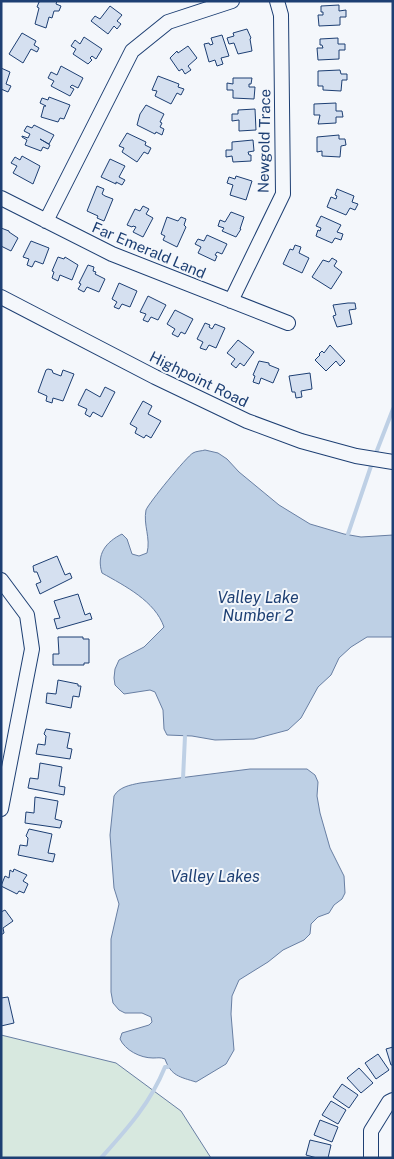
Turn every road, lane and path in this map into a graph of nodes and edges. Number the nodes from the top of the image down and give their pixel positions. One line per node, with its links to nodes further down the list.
1 (232, 1): 4 (street)
2 (277, 1): 6 (street, Newgold Trace)
3 (1, 198): 4 (street, Far Emerald Land)
4 (46, 221): 6 (street, Far Emerald Land)
5 (1, 298): 8 (street, Highpoint Road)
6 (231, 301): 7 (street, Far Emerald Land)
7 (288, 324)
8 (393, 462)
9 (1, 580): 10 (street)
10 (5, 766): 11 (street)
11 (1, 809)
12 (393, 1100): 13 (street)
13 (371, 1158)

